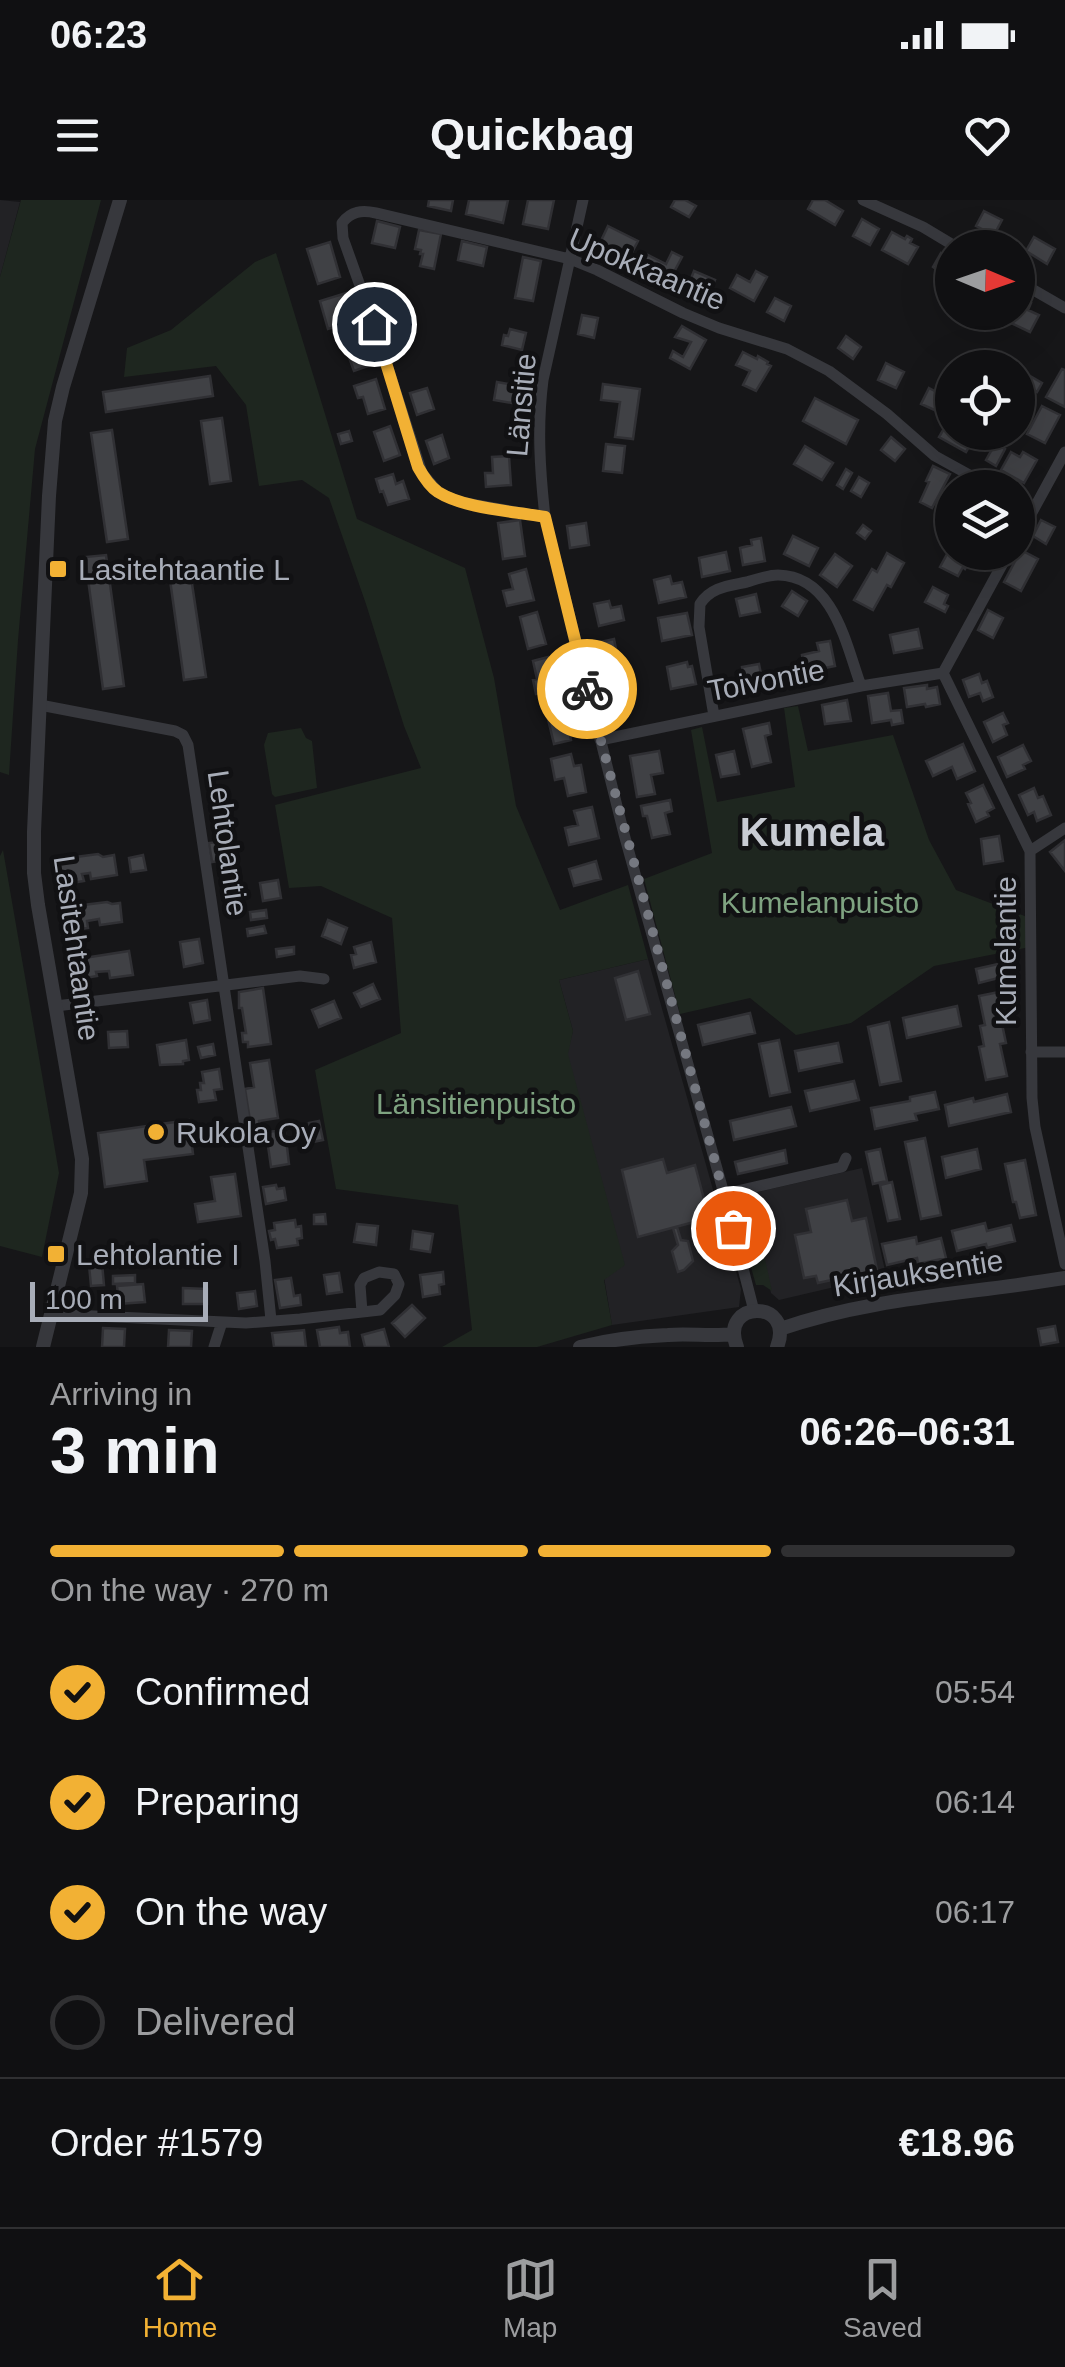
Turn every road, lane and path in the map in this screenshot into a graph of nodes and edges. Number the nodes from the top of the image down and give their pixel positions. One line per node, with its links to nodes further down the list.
1 (120, 200): 15 (street, Lasitehtaantie)
2 (583, 200): 5 (street, Länsitie)
3 (864, 200): 4 (street)
4 (935, 234)
5 (570, 259): 9 (street, Upokkaantie); 11 (street, Länsitie); 11 (street, Upokkaantie)
6 (1035, 291): 7 (street)
7 (1065, 308)
8 (1065, 452): 10 (street)
9 (961, 470)
10 (1035, 505)
11 (545, 517): 17 (street, Länsitie)
12 (999, 570): 13 (street)
13 (943, 673): 14 (street, Toivontie); 19 (street, Kumelantie)
14 (861, 686): 16 (street, Toivontie); 16 (street)
15 (40, 704): 21 (street, Lehtolantie); 22 (street, Lasitehtaantie)
16 (714, 716): 17 (street, Toivontie)
17 (600, 740): 26 (street, Länsitie)
18 (1065, 828): 19 (street)
19 (1030, 851): 23 (street, Kumelantie)
20 (324, 979): 21 (street)
21 (224, 986): 22 (street); 32 (street, Lehtolantie)
22 (56, 1006): 31 (street, Lasitehtaantie)
23 (1031, 1052): 24 (street); 27 (street, Kumelantie)
24 (1065, 1052)
25 (846, 1158): 26 (street)
26 (724, 1194): 29 (street, Länsitie)
27 (1065, 1264)
28 (1065, 1278): 34 (street, Kirjauksentie)
29 (754, 1310): 34 (street); 35 (street)
30 (362, 1312): 32 (street)
31 (51, 1314): 33 (street); 36 (street, Lasitehtaantie)
32 (271, 1320): 33 (street)
33 (222, 1322): 37 (street)
34 (780, 1329): 39 (street)
35 (735, 1340): 38 (street)
36 (42, 1347)
37 (214, 1347)
38 (580, 1347)
39 (777, 1347)

